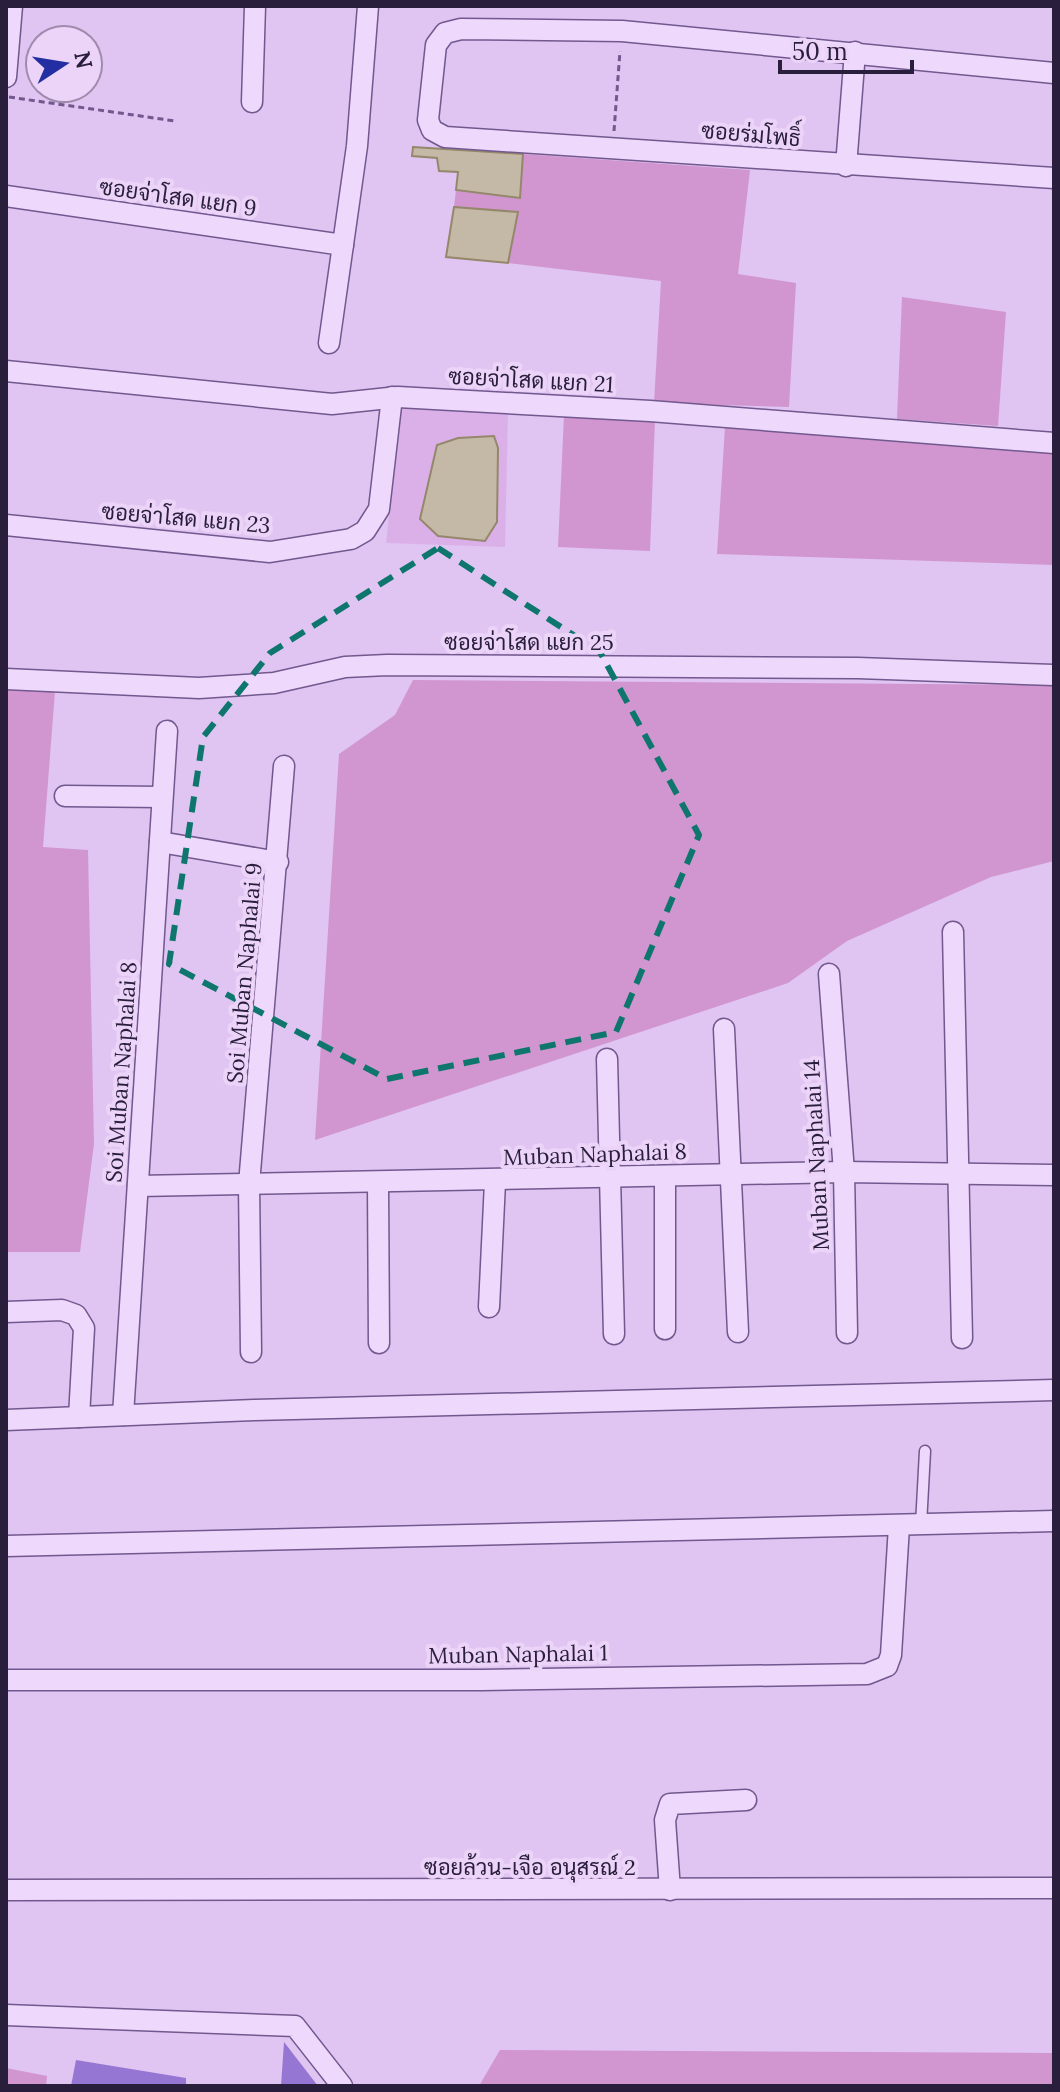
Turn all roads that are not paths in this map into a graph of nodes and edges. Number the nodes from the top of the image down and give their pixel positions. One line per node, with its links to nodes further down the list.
1 (12, 6): 6 (street)
2 (255, 6): 7 (street)
3 (368, 6): 11 (street)
4 (855, 52): 5 (street); 8 (street); 8 (street, ซอยร่มโพธิ์)
5 (1054, 73)
6 (6, 77)
7 (252, 102)
8 (846, 166): 9 (street, ซอยร่มโพธิ์)
9 (1054, 178)
10 (6, 196): 11 (street, ซอยจ่าโสด แยก 9)
11 (343, 245): 12 (street)
12 (329, 343)
13 (6, 371): 14 (street, ซอยจ่าโสด แยก 21)
14 (392, 397): 15 (street, ซอยจ่าโสด แยก 21); 16 (street, ซอยจ่าโสด แยก 23)
15 (1054, 443)
16 (6, 525)
17 (1054, 675): 18 (street, ซอยจ่าโสด แยก 25)
18 (6, 679)
19 (167, 731): 22 (street, Soi Muban Naphalai 8)
20 (284, 766): 24 (street, Soi Muban Naphalai 9)
21 (65, 796): 22 (street)
22 (162, 797): 23 (street, Soi Muban Naphalai 8)
23 (160, 842): 24 (street); 38 (street, Soi Muban Naphalai 8)
24 (278, 862): 37 (street, Soi Muban Naphalai 9)
25 (953, 932): 30 (street)
26 (829, 974): 29 (street, Muban Naphalai 14)
27 (724, 1029): 31 (street)
28 (607, 1059): 33 (street)
29 (844, 1172): 30 (street, Muban Naphalai 8); 31 (street, Muban Naphalai 8); 43 (street, Muban Naphalai 14)
30 (960, 1174): 32 (street, Muban Naphalai 8); 45 (street)
31 (731, 1175): 34 (street, Muban Naphalai 8); 42 (street)
32 (1054, 1175)
33 (608, 1176): 34 (street, Muban Naphalai 8); 35 (street, Muban Naphalai 8); 44 (street)
34 (665, 1176): 41 (street)
35 (495, 1182): 36 (street, Muban Naphalai 8); 39 (street)
36 (378, 1183): 37 (street, Muban Naphalai 8); 46 (street)
37 (249, 1184): 38 (street, Muban Naphalai 8); 47 (street, Soi Muban Naphalai 9)
38 (138, 1186): 49 (street, Soi Muban Naphalai 8)
39 (489, 1307)
40 (6, 1312): 50 (street)
41 (665, 1329)
42 (738, 1332)
43 (847, 1333)
44 (614, 1334)
45 (962, 1338)
46 (379, 1343)
47 (251, 1352)
48 (1054, 1390): 49 (street)
49 (123, 1415): 50 (street)
50 (79, 1417): 51 (street)
51 (6, 1420)
52 (925, 1451): 54 (lane)
53 (1054, 1521): 54 (street)
54 (921, 1525): 55 (street)
55 (899, 1526): 56 (street); 57 (street, Muban Naphalai 1)
56 (6, 1546)
57 (6, 1680)
58 (746, 1800): 61 (street)
59 (1054, 1888): 61 (street, ซอยล้วน-เจือ อนุสรณ์ 2)
60 (6, 1890): 61 (street, ซอยล้วน-เจือ อนุสรณ์ 2)
61 (670, 1890)
62 (6, 2015): 63 (street)
63 (342, 2086)

